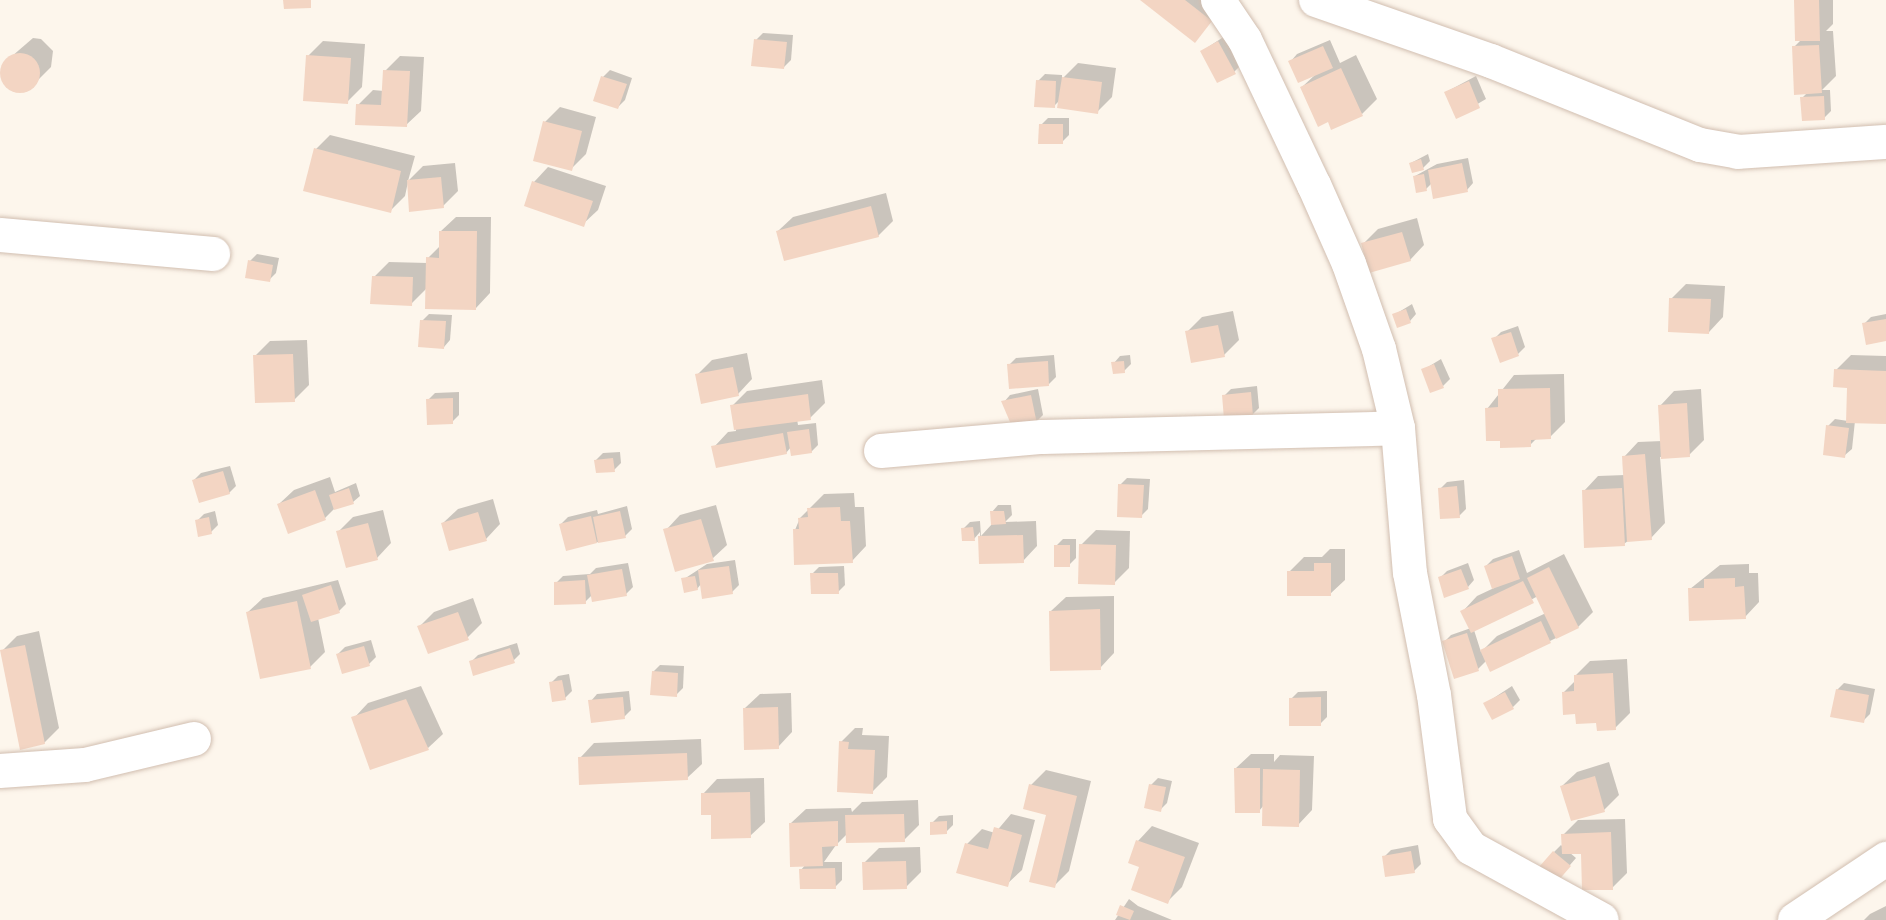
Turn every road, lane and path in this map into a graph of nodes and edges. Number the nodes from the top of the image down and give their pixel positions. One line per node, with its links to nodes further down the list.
1 (1218, 0): 6 (street)
2 (1316, 0): 3 (street)
3 (1886, 142)
4 (0, 235): 5 (street)
5 (213, 254)
6 (1398, 428): 7 (street); 11 (street)
7 (881, 451)
8 (194, 739): 9 (street)
9 (0, 771)
10 (1886, 859): 12 (street)
11 (1602, 920)
12 (1795, 920)

